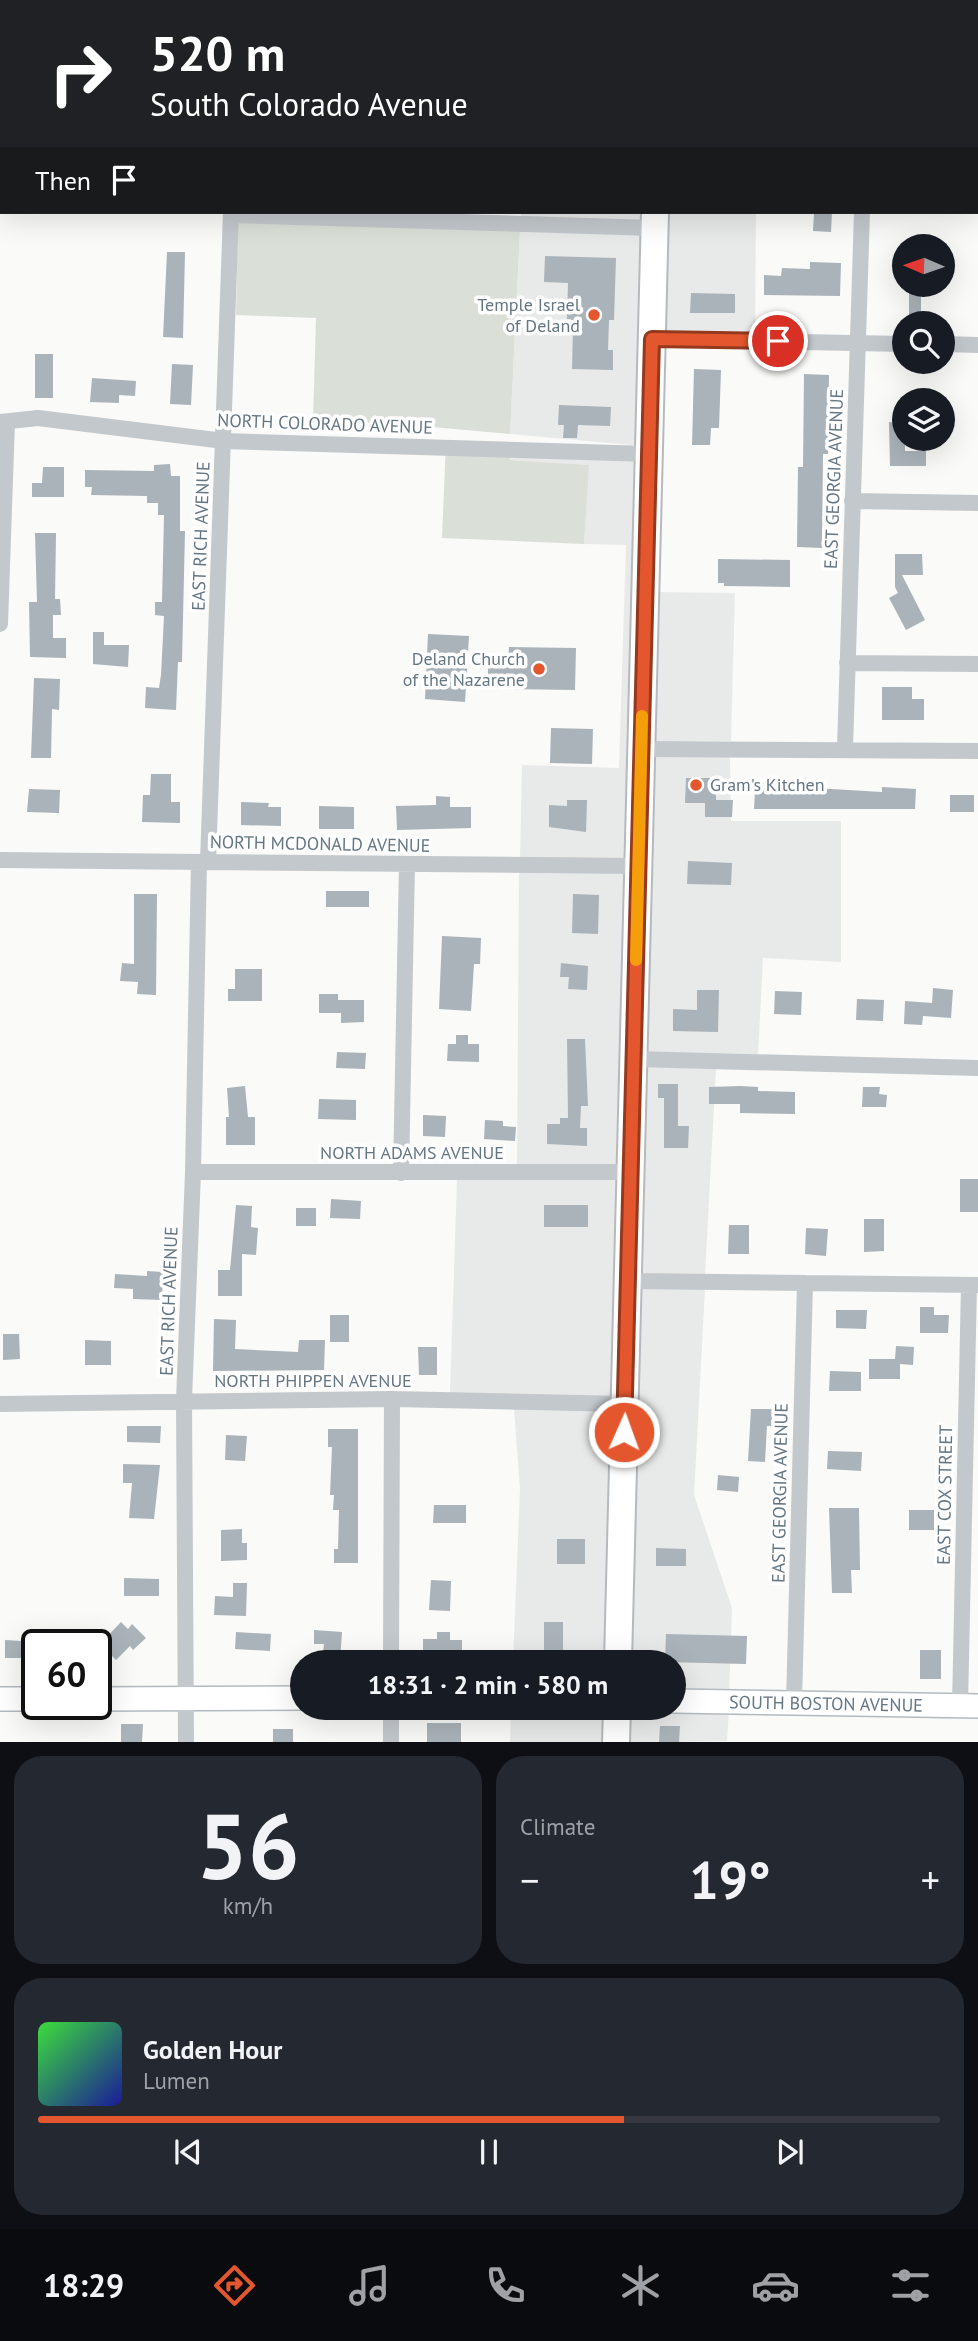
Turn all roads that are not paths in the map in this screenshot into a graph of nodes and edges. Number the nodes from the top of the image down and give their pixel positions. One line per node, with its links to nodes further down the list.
1 (231, 214): 11 (street, EAST RICH AVENUE)
2 (292, 214): 4 (street)
3 (862, 214): 6 (street, EAST GEORGIA AVENUE)
4 (655, 220): 5 (main road)
5 (652, 339): 6 (street); 12 (main road)
6 (858, 343): 7 (street); 13 (street, EAST GEORGIA AVENUE)
7 (892, 344)
8 (955, 344): 9 (street)
9 (978, 345)
10 (4, 422): 11 (street, NORTH COLORADO AVENUE); 15 (street)
11 (224, 441): 12 (street, NORTH COLORADO AVENUE); 22 (street, EAST RICH AVENUE)
12 (650, 454): 19 (main road)
13 (852, 500): 14 (street); 16 (street, EAST GEORGIA AVENUE)
14 (978, 503)
15 (0, 624)
16 (847, 663): 17 (street); 18 (street, EAST GEORGIA AVENUE)
17 (978, 664)
18 (845, 748): 19 (street); 20 (street)
19 (642, 749): 24 (main road)
20 (978, 751)
21 (0, 860): 22 (street, NORTH MCDONALD AVENUE)
22 (203, 862): 23 (street, NORTH MCDONALD AVENUE); 27 (street, EAST RICH AVENUE)
23 (407, 864): 24 (street, NORTH MCDONALD AVENUE); 28 (street)
24 (639, 866): 25 (main road)
25 (634, 1059): 26 (street); 29 (main road)
26 (978, 1068)
27 (193, 1172): 28 (street, NORTH ADAMS AVENUE); 34 (street, EAST RICH AVENUE)
28 (401, 1172): 29 (street, NORTH ADAMS AVENUE)
29 (631, 1172): 30 (main road)
30 (628, 1281): 31 (street); 35 (main road)
31 (805, 1283): 32 (street); 45 (street, EAST GEORGIA AVENUE)
32 (973, 1285): 46 (street, EAST COX STREET)
33 (392, 1399): 34 (street, NORTH PHIPPEN AVENUE); 35 (street, NORTH PHIPPEN AVENUE); 37 (street)
34 (184, 1400): 36 (street, NORTH PHIPPEN AVENUE); 43 (street, EAST RICH AVENUE)
35 (625, 1404): 38 (main road)
36 (0, 1405)
37 (391, 1650)
38 (618, 1650)
39 (290, 1698): 43 (street)
40 (0, 1699): 41 (street)
41 (21, 1699)
42 (112, 1699): 43 (street)
43 (187, 1700): 49 (street, EAST RICH AVENUE)
44 (686, 1701): 45 (street, SOUTH BOSTON AVENUE)
45 (794, 1703): 46 (street, SOUTH BOSTON AVENUE)
46 (969, 1706)
47 (391, 1720): 50 (street)
48 (617, 1720): 51 (main road)
49 (186, 1742)
50 (391, 1742)
51 (616, 1742)

